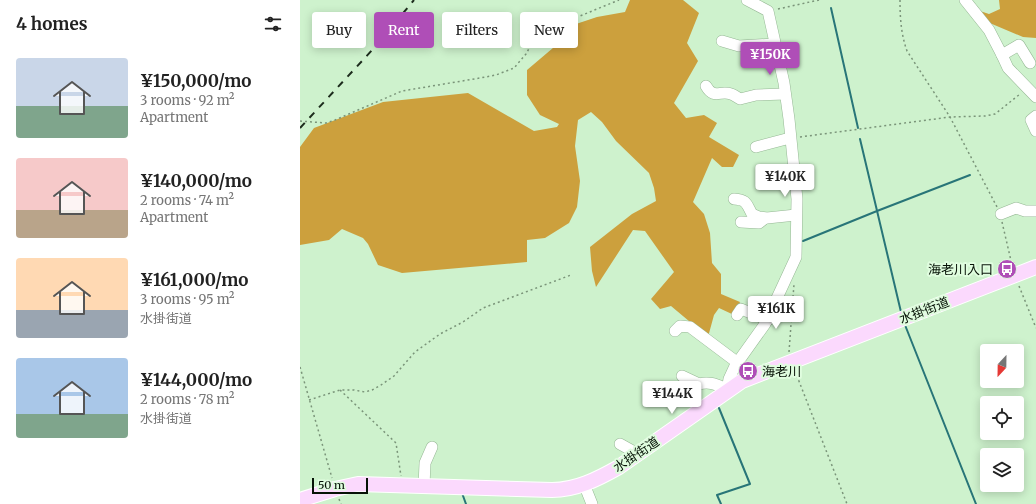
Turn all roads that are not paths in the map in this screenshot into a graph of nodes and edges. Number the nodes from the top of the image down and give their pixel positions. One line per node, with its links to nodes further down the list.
1 (747, 0): 4 (street)
2 (965, 0): 5 (street)
3 (722, 41): 4 (street)
4 (775, 44): 8 (street)
5 (1002, 55): 6 (street); 9 (street)
6 (1030, 63)
7 (706, 86): 8 (street)
8 (785, 94): 12 (street)
9 (1036, 97)
10 (1036, 116): 11 (street)
11 (1036, 131)
12 (790, 138): 13 (street); 17 (street)
13 (756, 147)
14 (734, 199): 18 (street)
15 (1036, 211): 16 (street)
16 (1001, 214)
17 (796, 215): 18 (street); 22 (street)
18 (767, 218): 19 (street)
19 (740, 222)
20 (1036, 267): 26 (main road, 水掛街道)
21 (737, 315): 22 (street)
22 (768, 320): 24 (street)
23 (675, 331): 24 (street)
24 (738, 363): 26 (street)
25 (682, 376): 26 (street)
26 (727, 390): 29 (main road, 水掛街道)
27 (620, 444): 29 (street)
28 (432, 447): 31 (street)
29 (638, 454): 30 (main road, 水掛街道)
30 (584, 484): 31 (main road, 水掛街道); 33 (street)
31 (424, 486): 32 (main road, 水掛街道)
32 (300, 500)
33 (592, 504)

